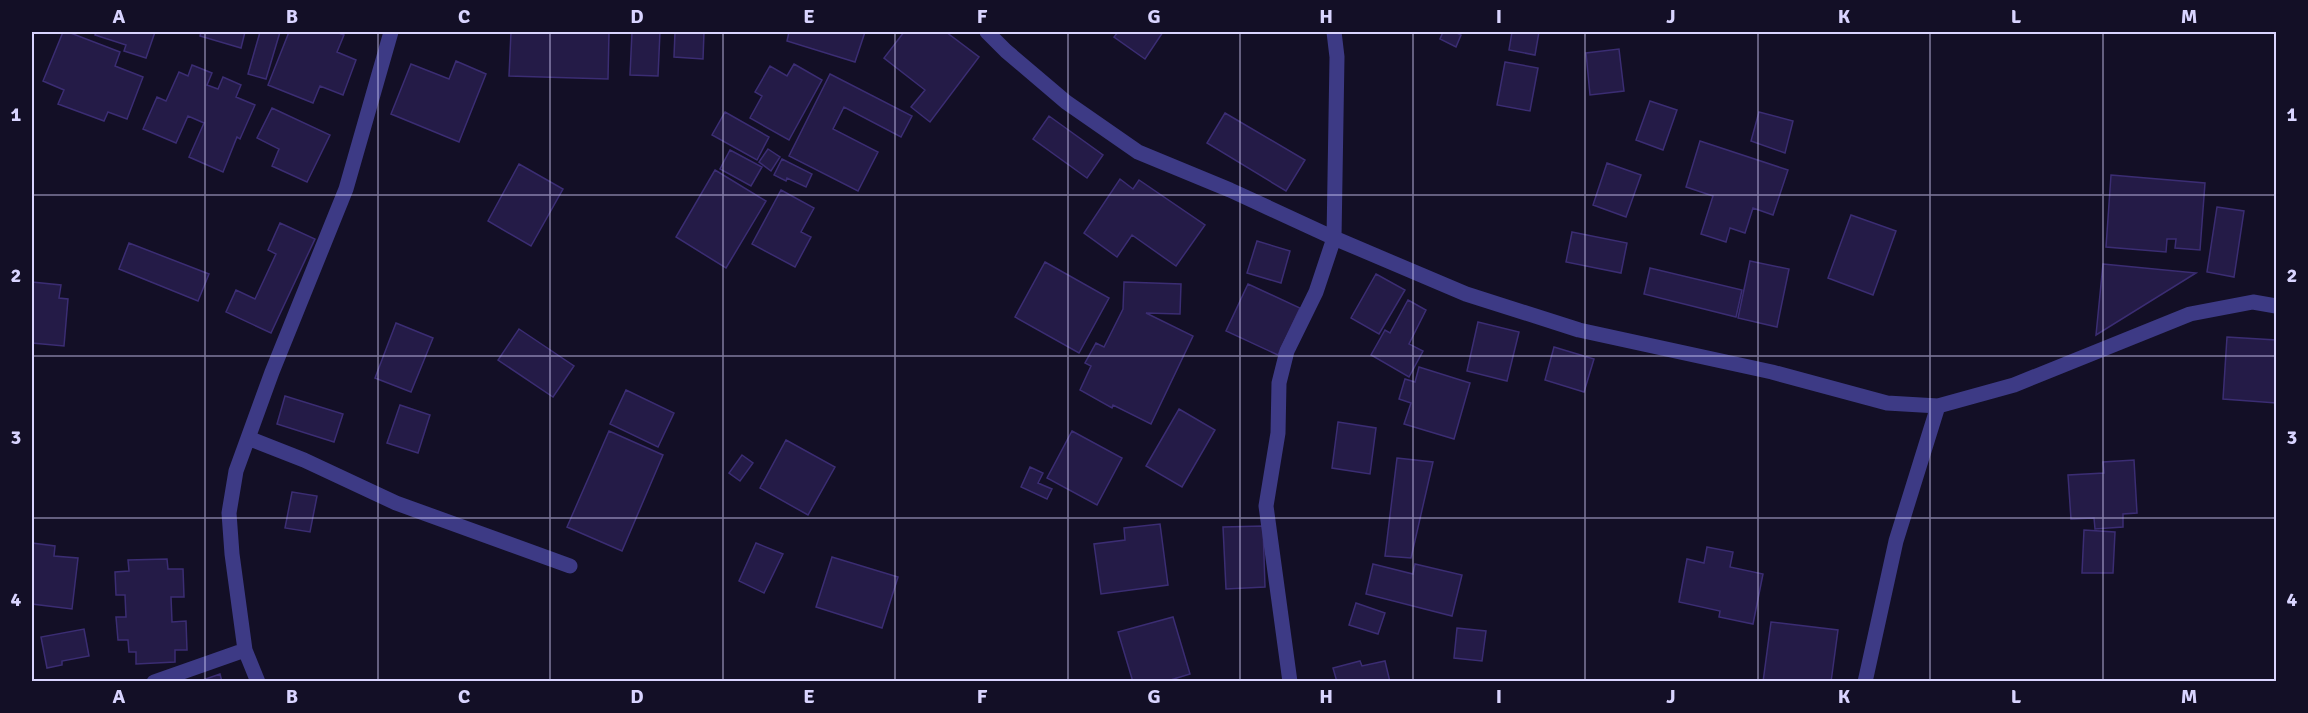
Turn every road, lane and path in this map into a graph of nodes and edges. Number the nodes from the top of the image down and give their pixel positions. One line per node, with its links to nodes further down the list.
1 (391, 32): 7 (street)
2 (987, 32): 4 (street)
3 (1334, 32): 4 (street)
4 (1334, 237): 6 (street); 12 (street)
5 (2277, 306): 6 (street)
6 (1938, 406): 13 (street)
7 (248, 438): 8 (street); 9 (street)
8 (570, 566)
9 (245, 650): 10 (street); 11 (street)
10 (154, 681)
11 (258, 681)
12 (1290, 681)
13 (1865, 681)

